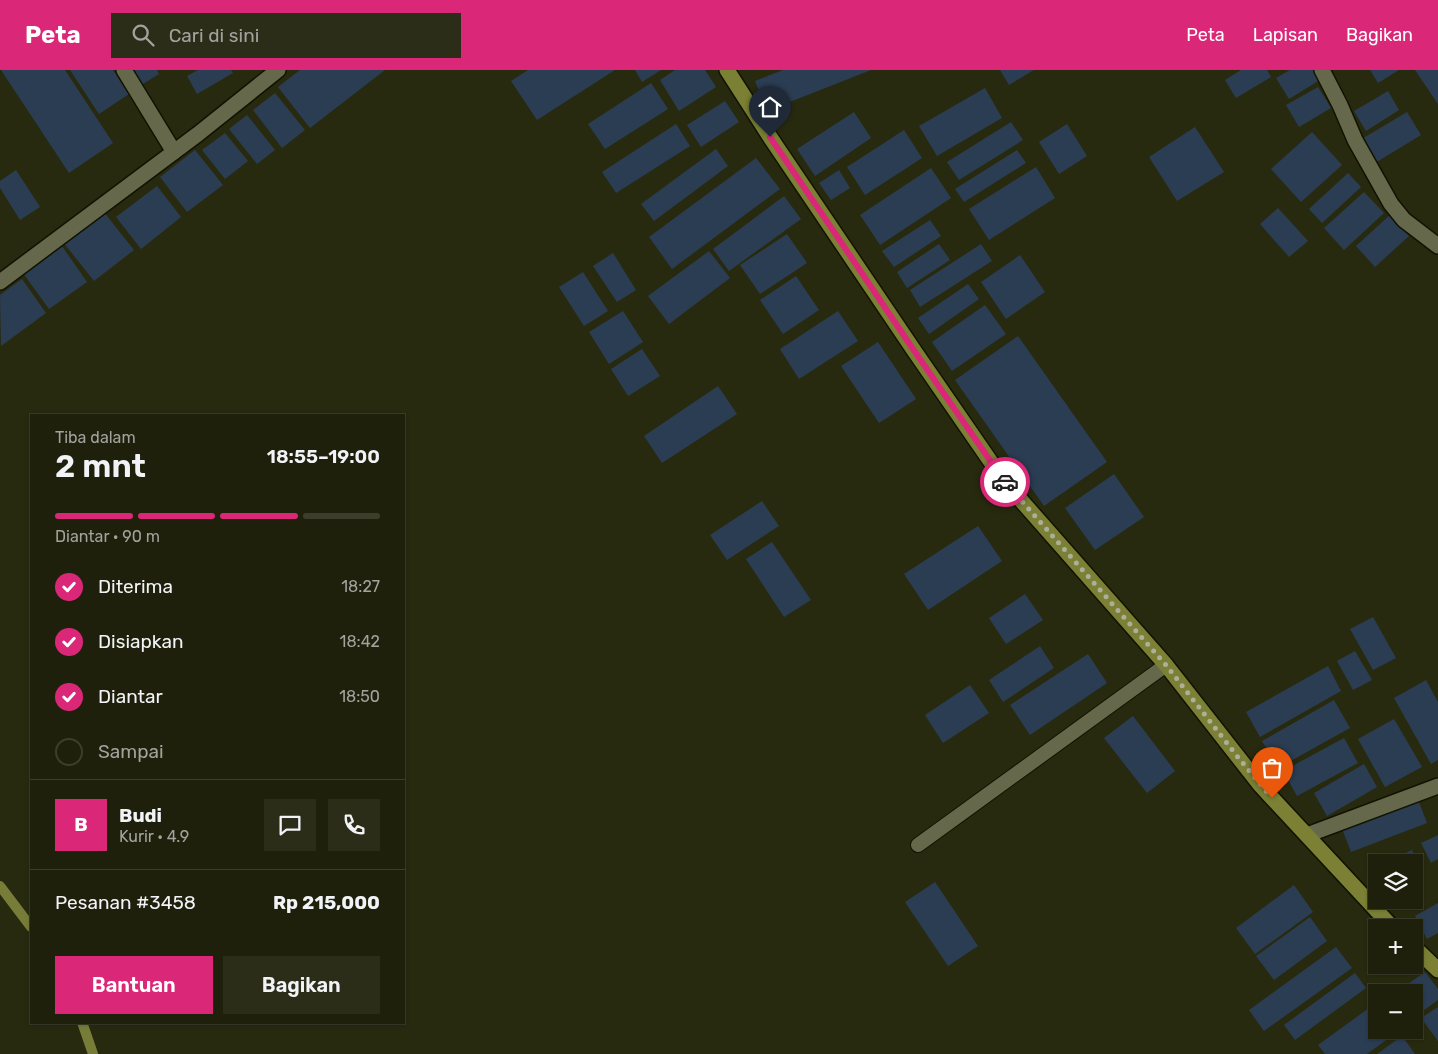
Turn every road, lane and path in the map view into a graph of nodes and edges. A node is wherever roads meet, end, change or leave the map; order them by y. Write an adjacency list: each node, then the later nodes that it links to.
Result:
1 (124, 70): 5 (street)
2 (278, 70): 5 (street)
3 (727, 70): 8 (street)
4 (1322, 70): 6 (street)
5 (174, 152): 7 (street)
6 (1438, 246)
7 (0, 282)
8 (1166, 665): 10 (street); 11 (lane)
9 (1438, 786): 10 (street)
10 (1307, 835): 12 (street)
11 (918, 845)
12 (1385, 919)
13 (1423, 956): 14 (street)
14 (1438, 970)

